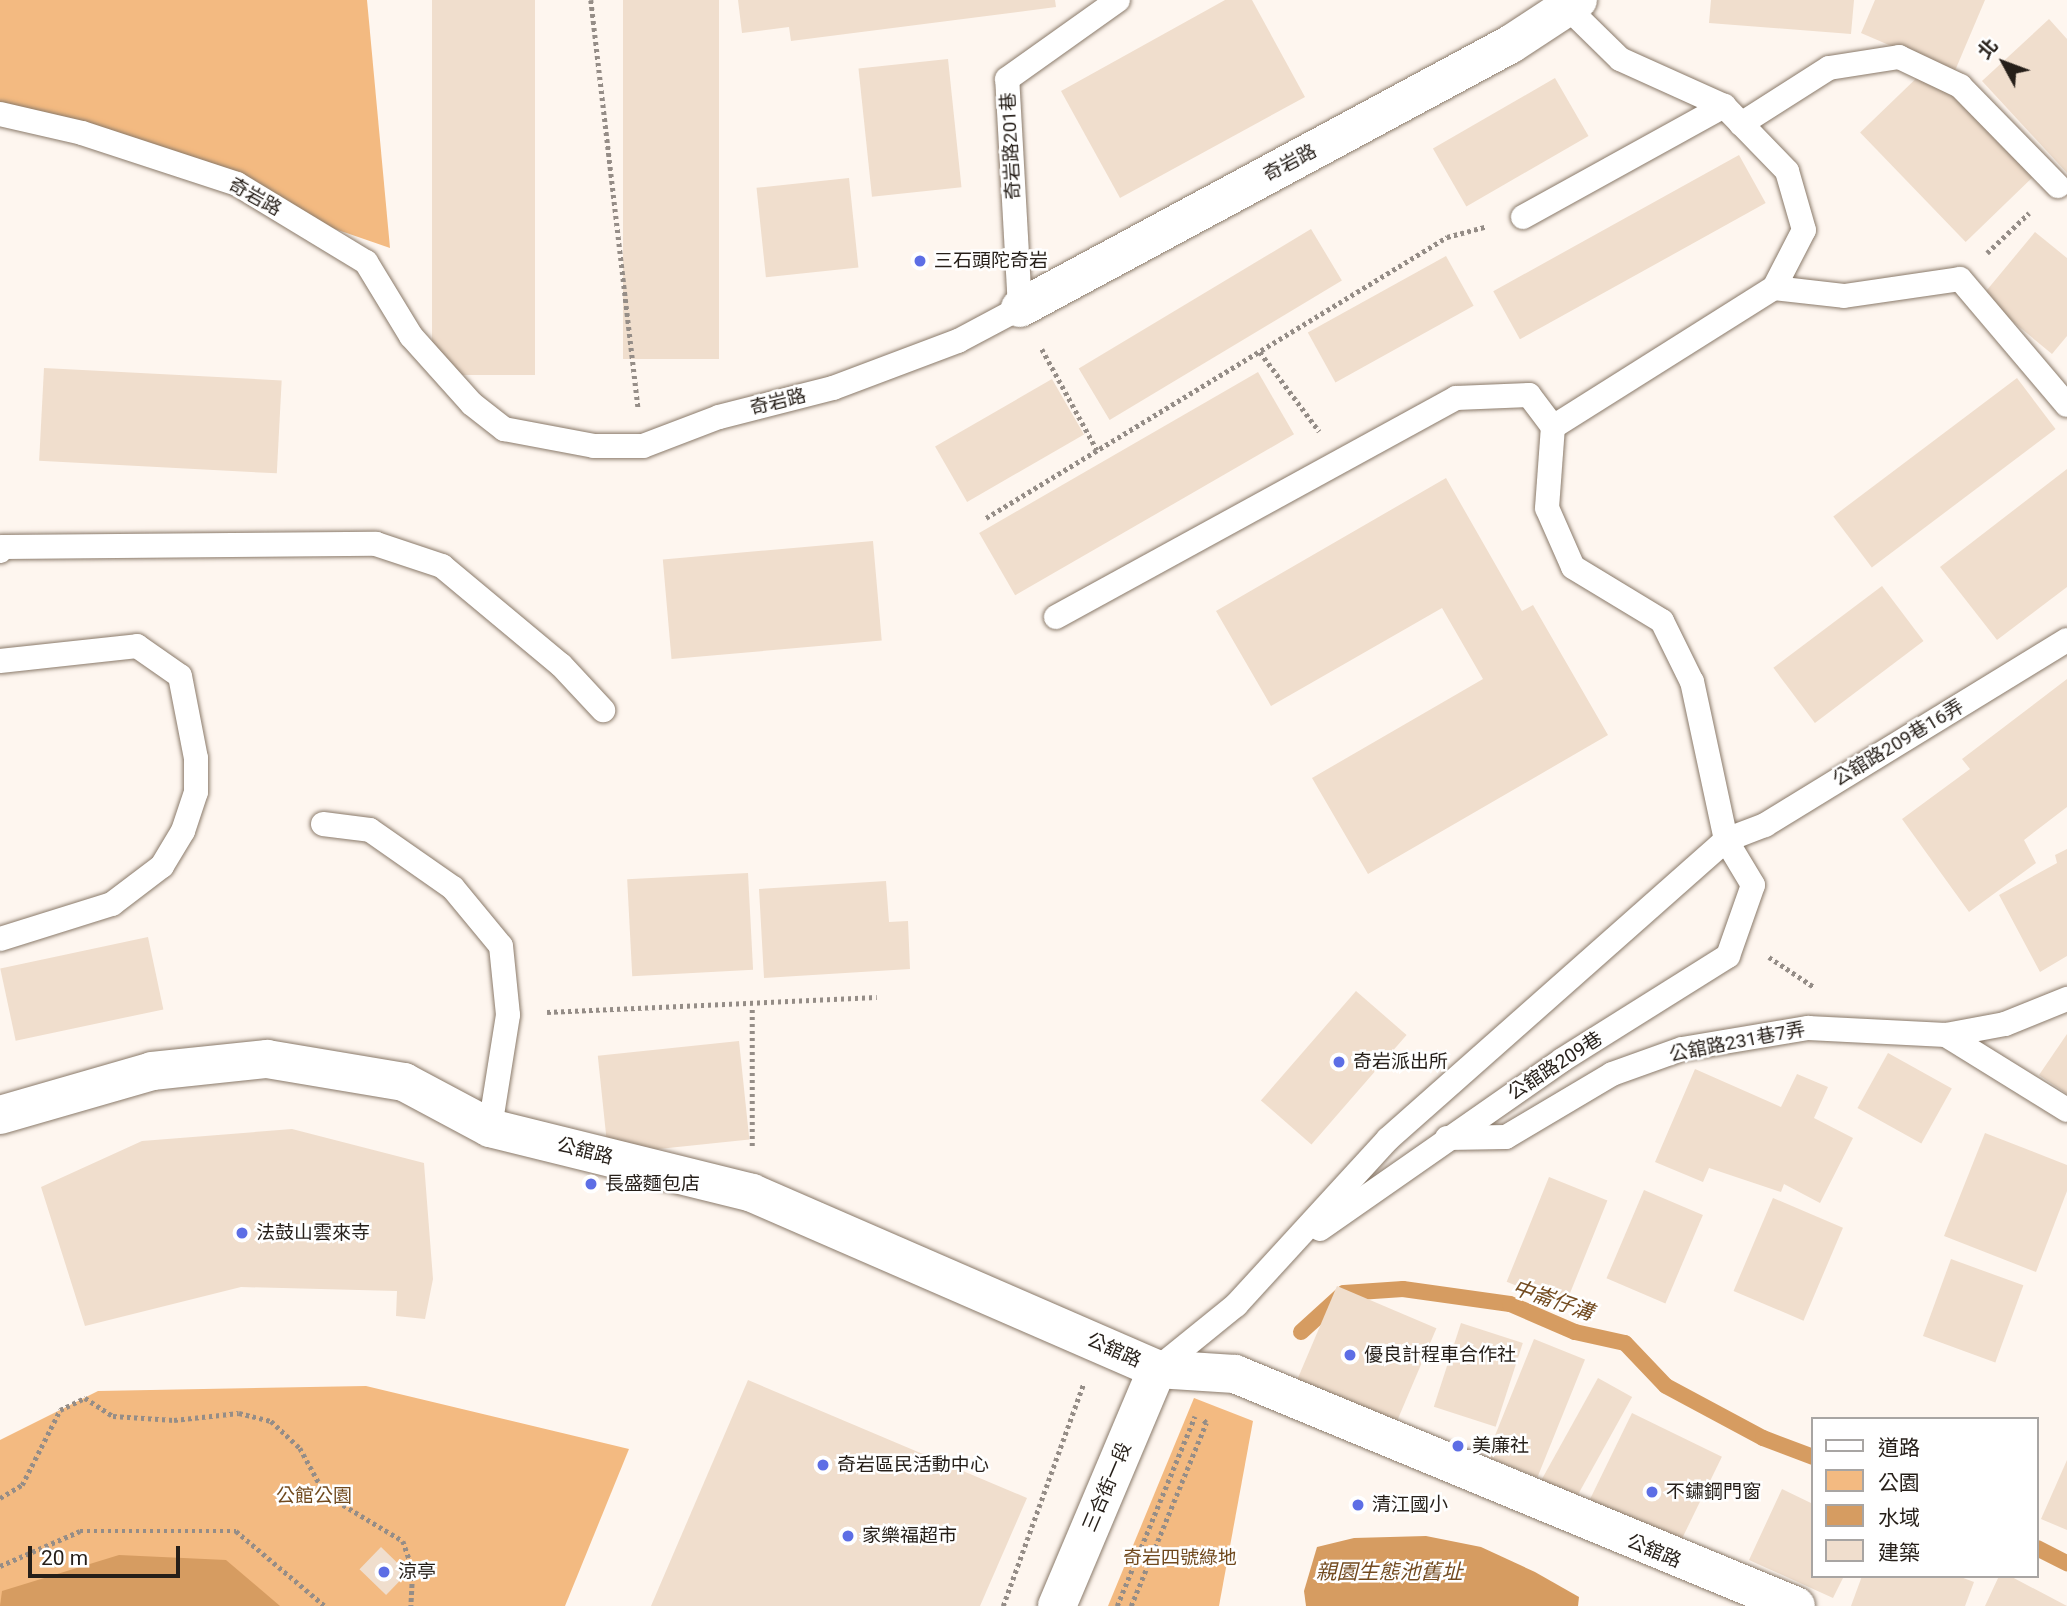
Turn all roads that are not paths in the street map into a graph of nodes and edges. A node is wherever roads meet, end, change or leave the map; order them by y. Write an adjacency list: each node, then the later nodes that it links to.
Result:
1 (1118, 0): 8 (lane, 奇岩路201巷)
2 (1574, 5): 4 (lane); 8 (street, 奇岩路)
3 (0, 114): 8 (lane, 奇岩路)
4 (1732, 115): 5 (lane); 6 (lane); 7 (lane)
5 (2058, 186)
6 (1523, 217)
7 (1773, 288): 9 (lane); 10 (lane)
8 (1020, 308)
9 (2067, 405)
10 (1553, 427): 12 (lane); 17 (lane, 公舘路209巷)
11 (0, 551): 15 (lane)
12 (1056, 617)
13 (2067, 640): 17 (lane, 公舘路209巷16弄)
14 (0, 661): 18 (lane)
15 (603, 710)
16 (323, 824): 23 (lane)
17 (1726, 840): 24 (lane, 公舘路209巷); 25 (lane, 公舘路209巷)
18 (0, 939)
19 (2067, 999): 20 (lane, 公舘路231巷7弄)
20 (1946, 1035): 21 (lane); 24 (lane, 公舘路231巷7弄)
21 (2067, 1110)
22 (0, 1115): 23 (street, 公舘路)
23 (490, 1128): 26 (street, 公舘路)
24 (1447, 1138): 25 (lane, 公舘路209巷)
25 (1282, 1257): 26 (lane, 公舘路209巷)
26 (1157, 1369): 27 (street, 三合街一段); 28 (street, 公舘路)
27 (1057, 1606)
28 (1796, 1606)

